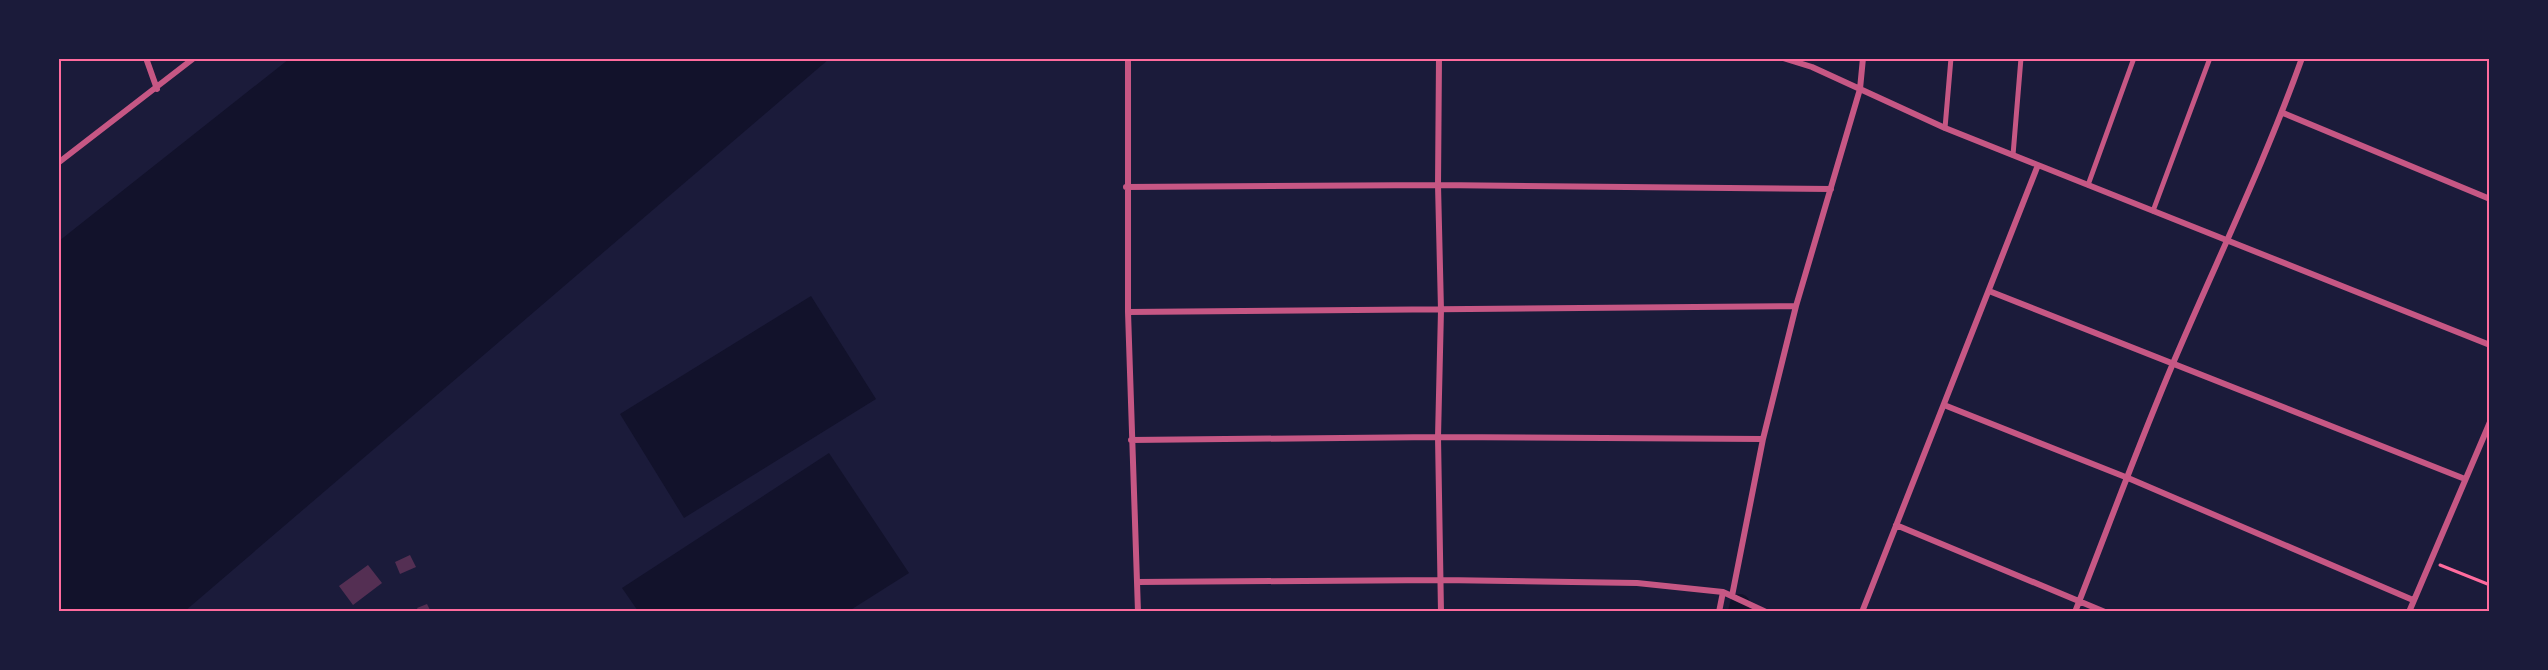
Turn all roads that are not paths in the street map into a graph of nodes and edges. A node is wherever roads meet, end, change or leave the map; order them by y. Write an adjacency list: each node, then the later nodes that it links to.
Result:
1 (146, 58): 12 (street)
2 (194, 58): 12 (street)
3 (1128, 58): 21 (street)
4 (1439, 58): 19 (street)
5 (1784, 58): 13 (street)
6 (1863, 58): 13 (street)
7 (1951, 58): 15 (street)
8 (2021, 58): 16 (street)
9 (2134, 58): 20 (street)
10 (2210, 58): 24 (street)
11 (2302, 58): 14 (street)
12 (157, 89): 17 (street)
13 (1860, 89): 15 (street); 22 (street)
14 (2283, 113): 23 (street); 25 (street)
15 (1946, 128): 16 (street)
16 (2013, 155): 18 (street)
17 (58, 163)
18 (2038, 165): 20 (street); 26 (street)
19 (1438, 185): 21 (street); 22 (street); 28 (street)
20 (2088, 185): 24 (street)
21 (1126, 187): 29 (street)
22 (1831, 189): 27 (street)
23 (2490, 199)
24 (2153, 211): 25 (street)
25 (2229, 241): 30 (street); 31 (street)
26 (1989, 291): 31 (street); 32 (street)
27 (1796, 306): 28 (street); 35 (street)
28 (1441, 310): 29 (street); 34 (street)
29 (1128, 312): 36 (street)
30 (2490, 345)
31 (2174, 362): 37 (street); 38 (street)
32 (1944, 405): 37 (street); 39 (street)
33 (2490, 422): 38 (street)
34 (1438, 437): 35 (street); 36 (street); 40 (street)
35 (1763, 439): 43 (street)
36 (1131, 440): 41 (street)
37 (2128, 478): 44 (street); 45 (street)
38 (2465, 479): 45 (street)
39 (1896, 525): 44 (street); 50 (street)
40 (1442, 580): 41 (street); 42 (street); 47 (street)
41 (1137, 582): 46 (street)
42 (1723, 592): 43 (street); 48 (street)
43 (1732, 596): 49 (street)
44 (2079, 600): 51 (street); 52 (street)
45 (2413, 600): 53 (street)
46 (1138, 612)
47 (1442, 612)
48 (1719, 612)
49 (1766, 612)
50 (1862, 612)
51 (2075, 612)
52 (2105, 612)
53 (2409, 612)

